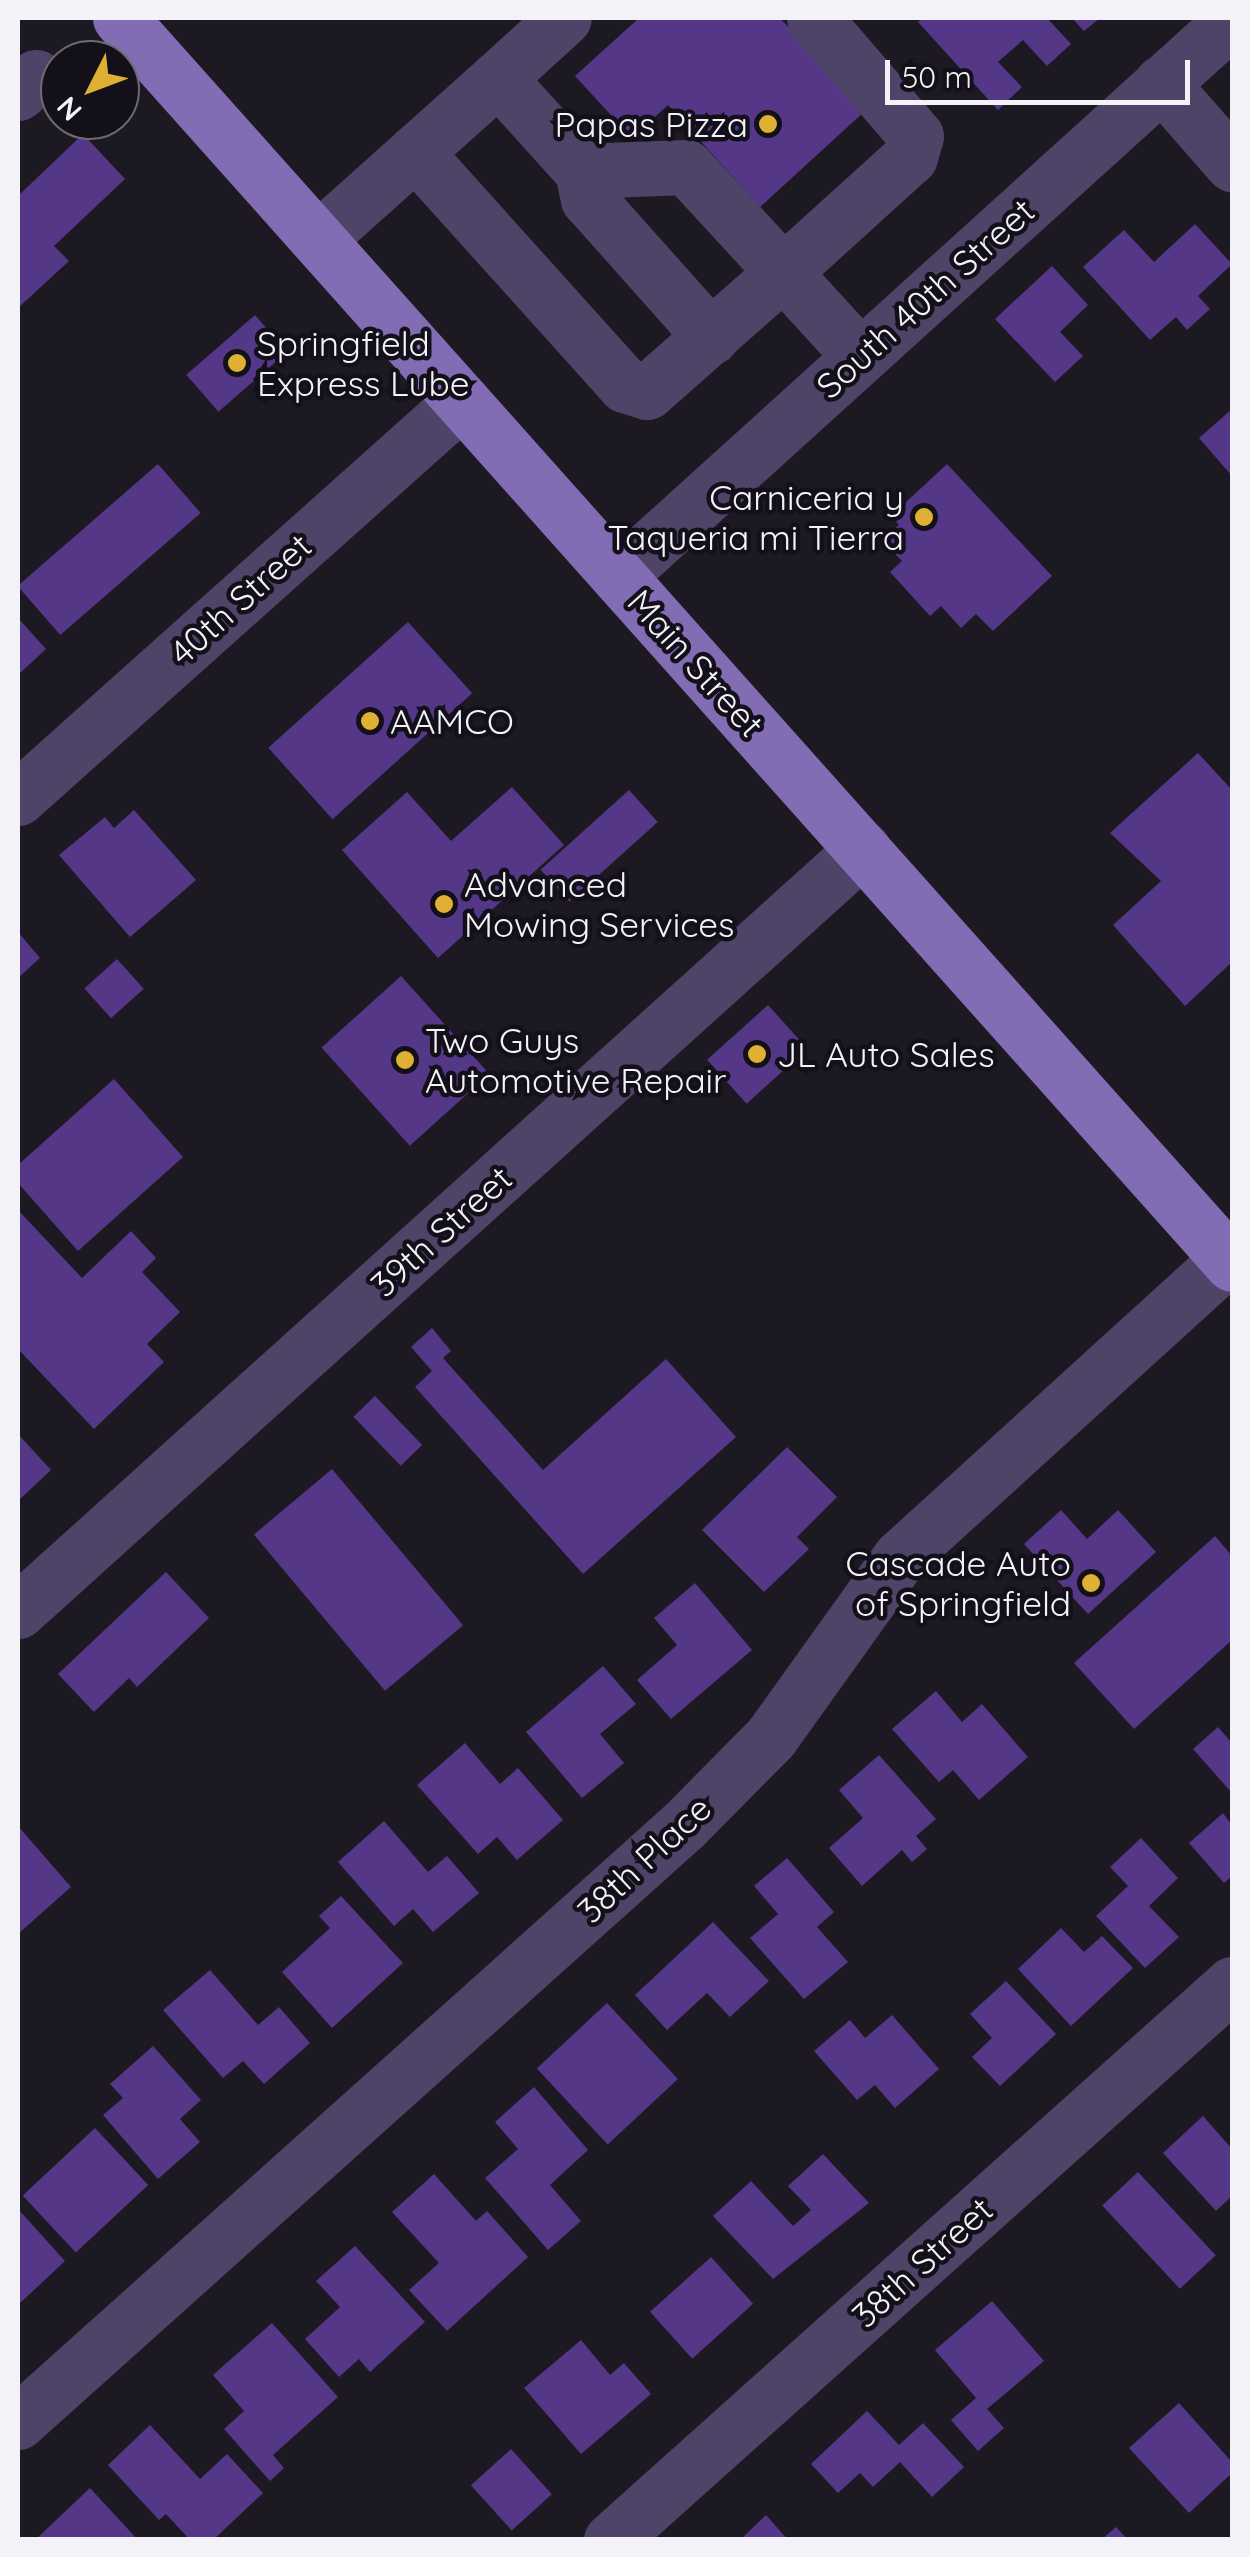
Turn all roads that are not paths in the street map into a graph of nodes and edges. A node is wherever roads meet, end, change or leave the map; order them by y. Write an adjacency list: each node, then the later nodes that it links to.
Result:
1 (120, 18): 10 (main road, Main Street)
2 (564, 18): 5 (street)
3 (814, 18): 11 (street)
4 (1232, 20): 6 (street, South 40th Street)
5 (498, 78): 7 (street); 9 (street)
6 (1162, 84): 8 (street); 13 (street, South 40th Street)
7 (415, 152): 10 (street); 12 (street)
8 (1232, 164)
9 (582, 171): 11 (street); 12 (street)
10 (318, 239): 14 (main road, Main Street)
11 (782, 272): 12 (street); 13 (street)
12 (711, 337)
13 (860, 356): 15 (street, South 40th Street)
14 (462, 401): 15 (main road, Main Street); 16 (street, 40th Street)
15 (618, 576): 17 (main road, Main Street)
16 (18, 798)
17 (862, 849): 18 (main road, Main Street); 19 (street, 39th Street)
18 (1230, 1261): 21 (street, 38th Place)
19 (18, 1611)
20 (1232, 1984): 22 (street, 38th Street)
21 (18, 2422)
22 (611, 2540)

